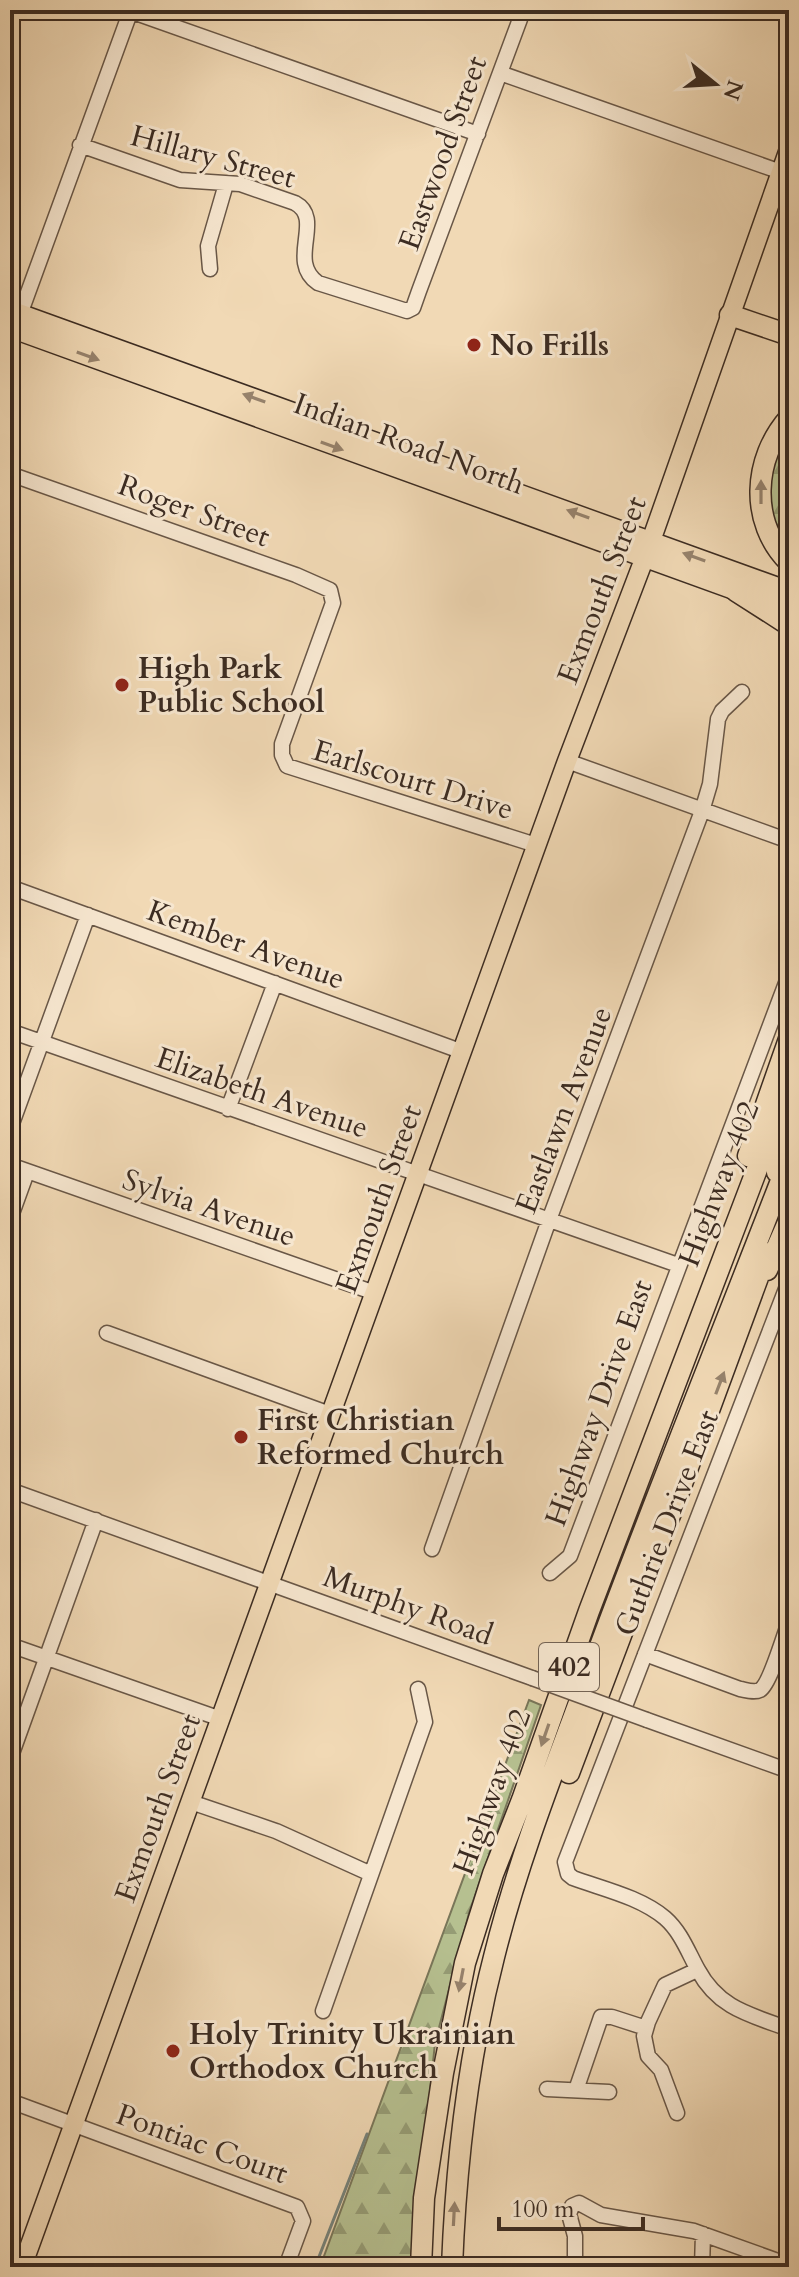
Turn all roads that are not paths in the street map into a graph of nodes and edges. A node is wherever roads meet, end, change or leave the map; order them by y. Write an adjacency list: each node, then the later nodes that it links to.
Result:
1 (521, 10): 3 (street, Eastwood Street)
2 (130, 11): 4 (street); 5 (street)
3 (500, 73): 4 (street, Eastwood Street); 7 (street)
4 (478, 134): 10 (street, Eastwood Street)
5 (80, 145): 8 (street, Hillary Street); 12 (street)
6 (789, 149): 7 (main road, Exmouth Street)
7 (781, 172): 11 (main road, Exmouth Street)
8 (226, 184): 9 (street); 10 (street, Hillary Street)
9 (210, 269)
10 (407, 311)
11 (730, 315): 13 (highway); 16 (main road, Exmouth Street)
12 (13, 324): 16 (main road, Indian Road North)
13 (789, 335)
14 (789, 418): 17 (highway, one-way to 14)
15 (10, 474): 21 (street, Roger Street)
16 (648, 550): 18 (main road, Indian Road North); 19 (main road, Indian Road North, one-way to 16); 24 (main road, Exmouth Street)
17 (789, 562)
18 (736, 591): 20 (main road, Indian Road North); 22 (highway)
19 (789, 591)
20 (789, 610)
21 (327, 619): 27 (street, Earlscourt Drive)
22 (789, 625)
23 (742, 692): 25 (street, Eastlawn Avenue)
24 (567, 761): 25 (street); 27 (main road, Exmouth Street)
25 (702, 811): 26 (street); 46 (street, Eastlawn Avenue)
26 (789, 841)
27 (536, 845): 35 (main road, Exmouth Street)
28 (10, 887): 29 (street, Kember Avenue)
29 (88, 915): 31 (street, Kember Avenue); 34 (street)
30 (789, 975): 48 (street, Highway Drive East)
31 (275, 983): 35 (street, Kember Avenue); 37 (street)
32 (10, 1031): 34 (street, Elizabeth Avenue)
33 (789, 1039): 60 (highway)
34 (41, 1042): 37 (street, Elizabeth Avenue); 38 (street)
35 (463, 1052): 43 (main road, Exmouth Street)
36 (789, 1085): 60 (highway, Highway 402 / 402)
37 (228, 1109): 43 (street, Elizabeth Avenue)
38 (10, 1129)
39 (789, 1140): 53 (highway)
40 (789, 1160): 53 (highway, Highway 402 / 402)
41 (10, 1165): 42 (street, Sylvia Avenue)
42 (27, 1172): 45 (street); 50 (street, Sylvia Avenue)
43 (417, 1175): 46 (street, Elizabeth Avenue); 50 (main road, Exmouth Street)
44 (789, 1195): 51 (highway)
45 (10, 1219)
46 (549, 1220): 48 (street, Elizabeth Avenue); 57 (street, Eastlawn Avenue)
47 (789, 1220): 51 (highway)
48 (678, 1265): 58 (street, Highway Drive East)
49 (788, 1286): 63 (street, Guthrie Drive East)
50 (375, 1293): 54 (main road, Exmouth Street)
51 (742, 1325): 81 (highway, one-way to 51)
52 (107, 1333): 54 (street)
53 (707, 1364): 81 (highway, Highway 402 / 402)
54 (330, 1414): 59 (main road, Exmouth Street)
55 (10, 1490): 56 (street, Murphy Road)
56 (96, 1520): 59 (street, Murphy Road); 64 (street)
57 (432, 1549)
58 (550, 1573)
59 (270, 1584): 66 (main road, Exmouth Street); 68 (street, Murphy Road, bridge)
60 (589, 1611): 86 (highway, Highway 402 / 402, one-way to 86)
61 (789, 1622): 63 (street)
62 (10, 1645): 64 (street)
63 (645, 1654): 71 (street, Guthrie Drive East)
64 (47, 1658): 66 (street); 67 (street)
65 (418, 1689): 70 (street)
66 (221, 1719): 69 (main road, Exmouth Street)
67 (10, 1759)
68 (789, 1771)
69 (191, 1802): 70 (street); 80 (main road, Exmouth Street)
70 (371, 1874): 72 (street)
71 (697, 1970): 73 (street); 74 (street)
72 (323, 2011)
73 (646, 2028): 76 (street); 79 (street)
74 (789, 2029)
75 (547, 2089): 76 (street)
76 (576, 2090): 77 (street)
77 (609, 2092)
78 (10, 2101): 80 (street, Pontiac Court)
79 (677, 2113)
80 (72, 2124): 84 (main road, Exmouth Street); 85 (street, Pontiac Court)
81 (459, 2160): 87 (highway, Highway 402 / 402, one-way to 81)
82 (703, 2234): 83 (street); 88 (street); 89 (street)
83 (789, 2265)
84 (22, 2267)
85 (286, 2267)
86 (421, 2267)
87 (452, 2267)
88 (575, 2267)
89 (702, 2267)

